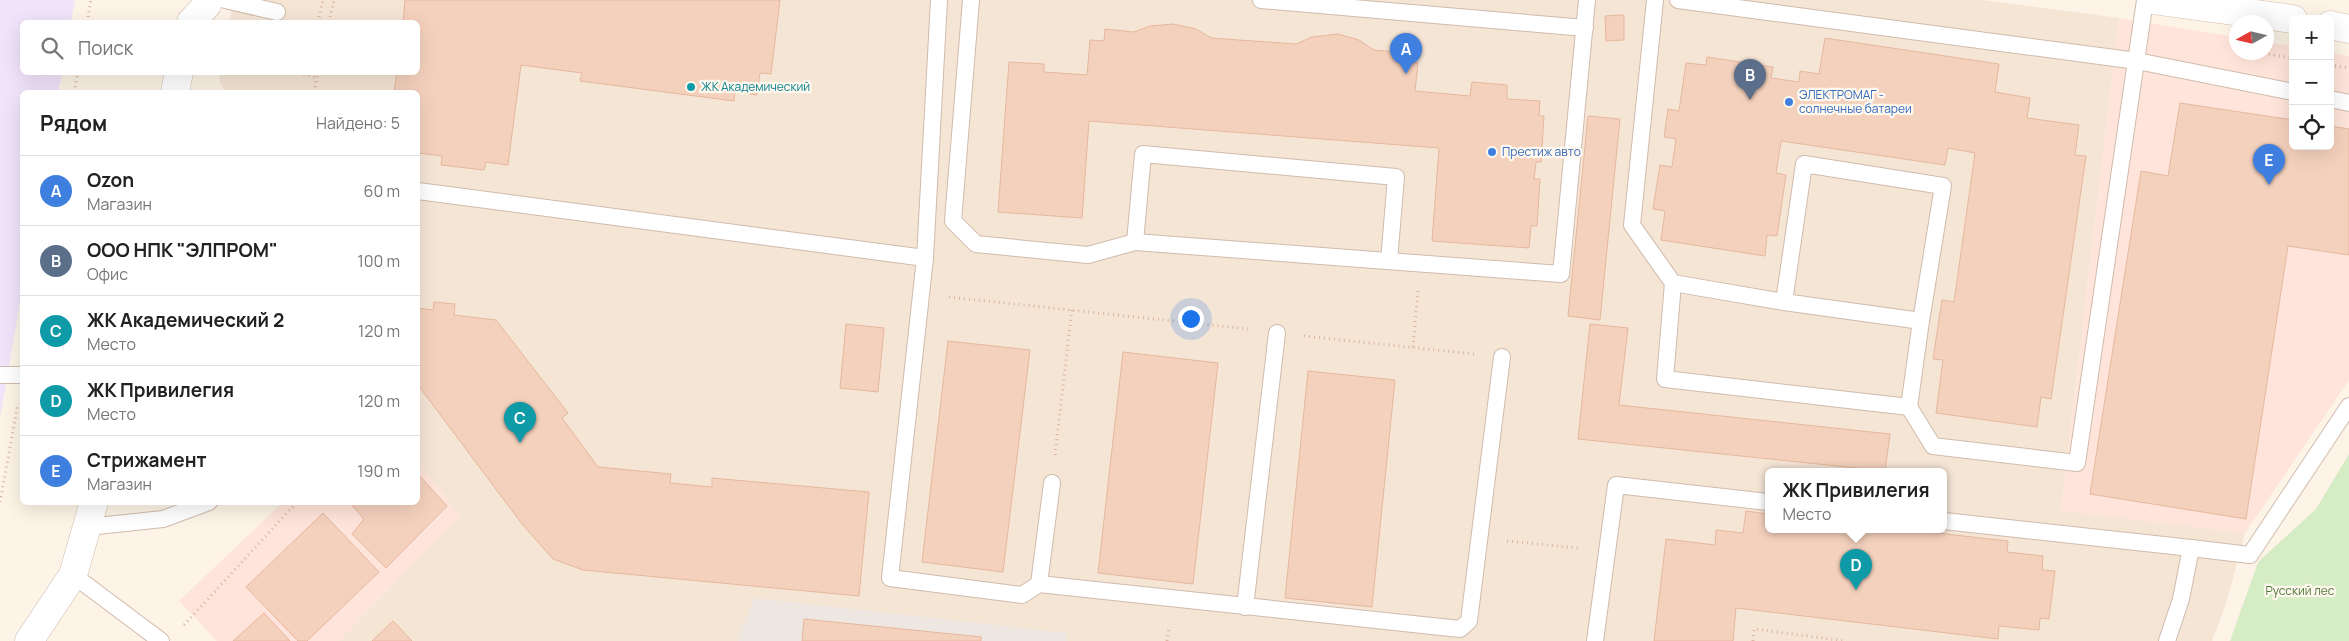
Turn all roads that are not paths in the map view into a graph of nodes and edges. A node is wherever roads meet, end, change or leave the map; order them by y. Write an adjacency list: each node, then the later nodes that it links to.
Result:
1 (192, 0): 14 (street)
2 (208, 0): 15 (street)
3 (225, 0): 12 (lane)
4 (939, 0): 25 (lane)
5 (971, 0): 24 (lane)
6 (1261, 0): 17 (lane)
7 (1587, 0): 17 (lane)
8 (1655, 0): 27 (lane)
9 (1678, 0): 19 (lane)
10 (2145, 0): 19 (lane)
11 (2152, 0): 13 (street)
12 (277, 12)
13 (2289, 18)
14 (190, 20)
15 (192, 20)
16 (2334, 26): 18 (street)
17 (1585, 28): 26 (lane)
18 (2349, 30)
19 (2137, 61): 20 (lane); 35 (lane)
20 (2289, 91)
21 (2334, 100): 22 (lane)
22 (2349, 103)
23 (420, 191): 25 (lane)
24 (1135, 242): 26 (lane); 26 (lane)
25 (925, 258): 43 (lane)
26 (1389, 261)
27 (1673, 283): 28 (lane); 35 (lane)
28 (1784, 302): 29 (lane); 29 (lane)
29 (1921, 321): 35 (lane)
30 (1277, 333): 44 (lane)
31 (1502, 357): 44 (lane)
32 (0, 375): 33 (lane)
33 (20, 375)
34 (2349, 406): 41 (lane)
35 (1908, 407)
36 (1052, 482): 43 (lane)
37 (1765, 502): 47 (lane)
38 (202, 505): 39 (lane)
39 (91, 515): 42 (street)
40 (1947, 521): 41 (lane)
41 (2191, 548): 48 (lane)
42 (73, 575): 45 (street); 46 (lane)
43 (1039, 584): 44 (lane)
44 (1245, 607)
45 (29, 641)
46 (161, 641)
47 (1595, 641)
48 (2167, 641)

